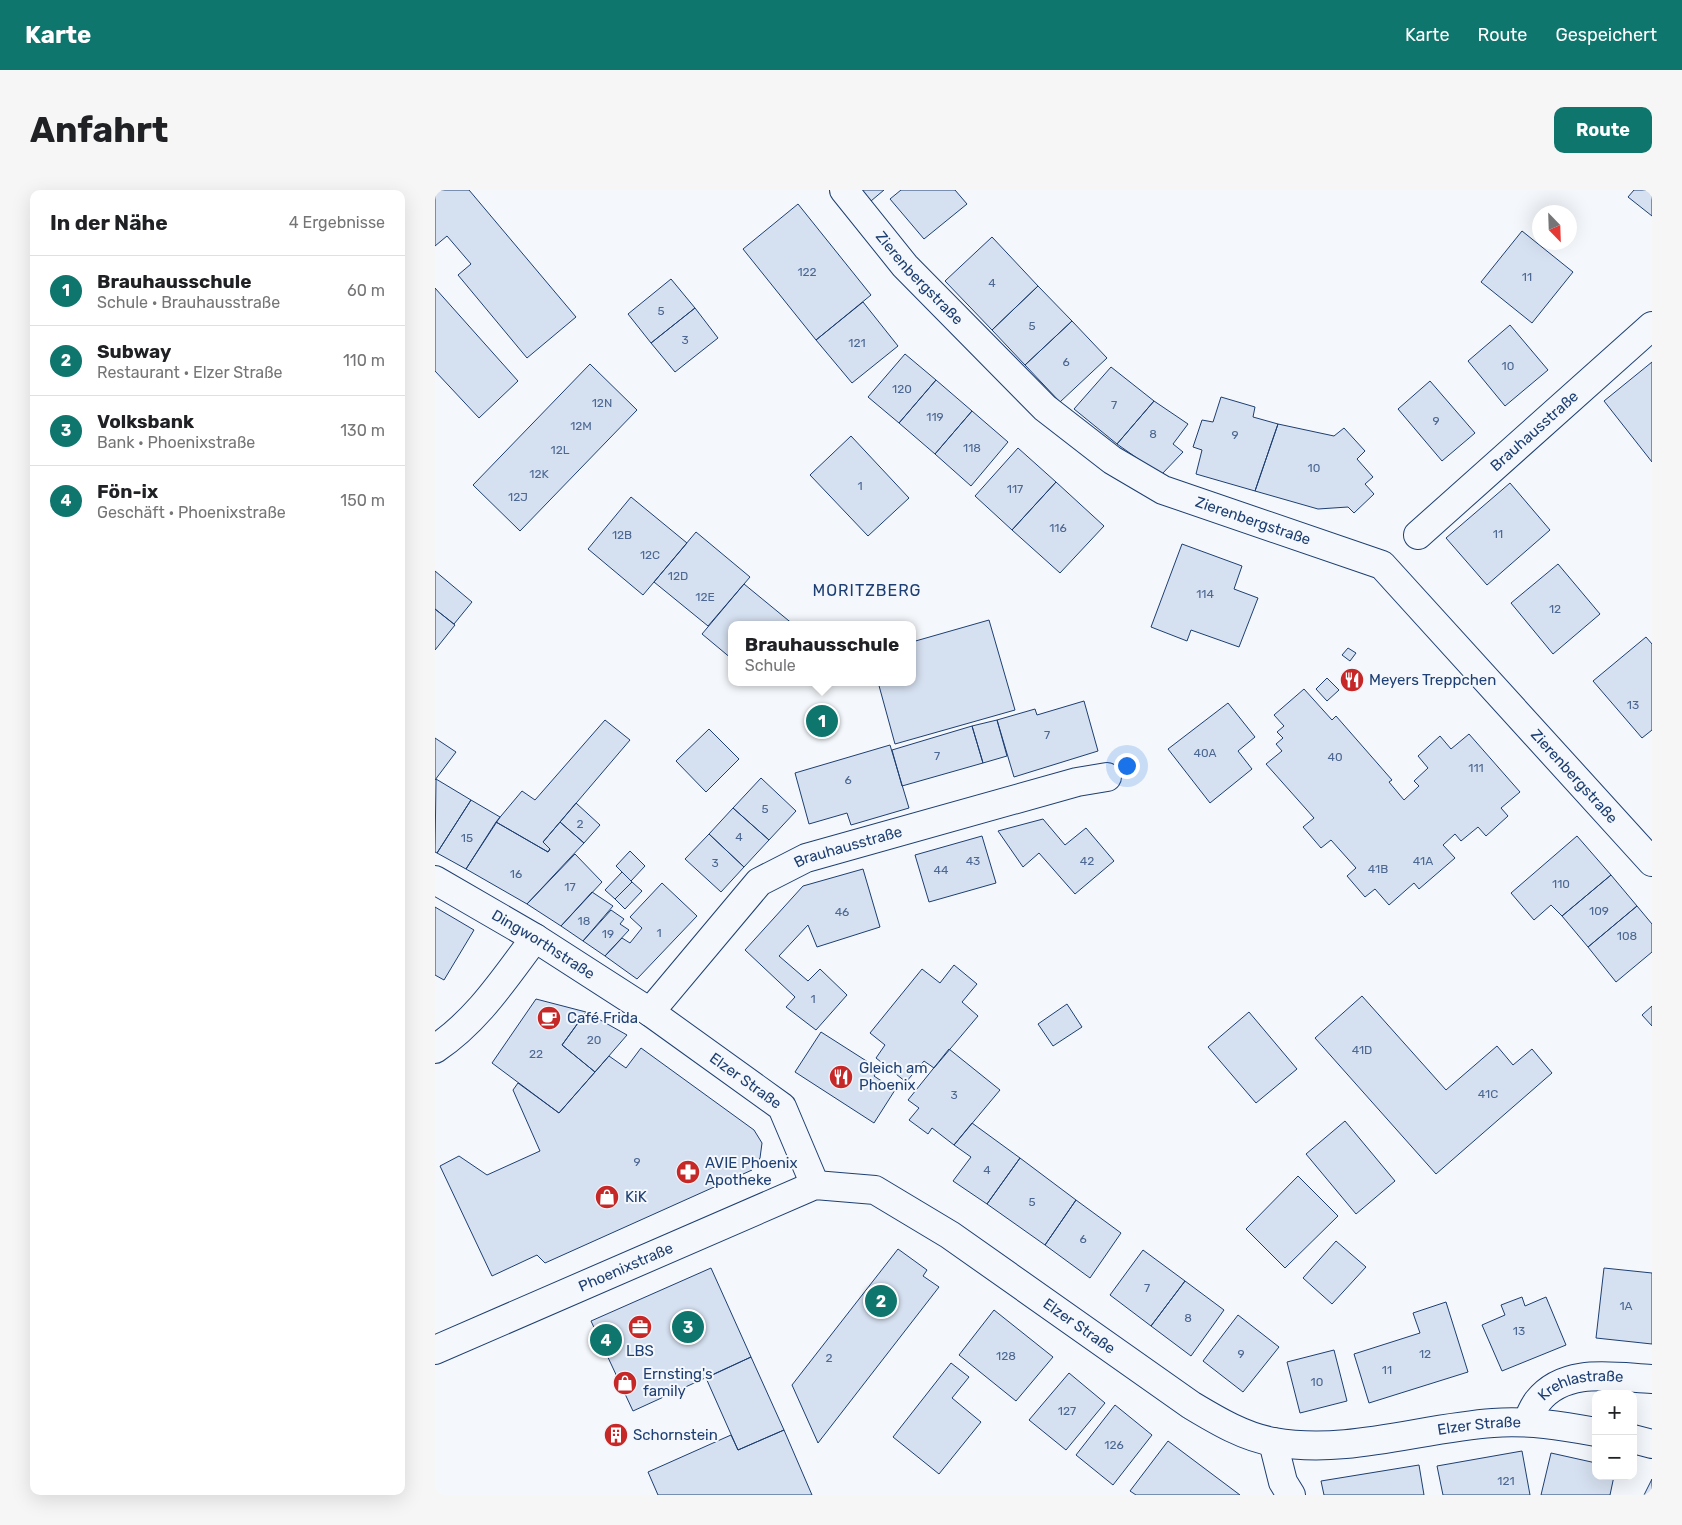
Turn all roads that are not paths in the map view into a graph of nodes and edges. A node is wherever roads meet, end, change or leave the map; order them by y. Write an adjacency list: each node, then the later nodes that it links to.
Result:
1 (844, 190): 5 (street, Zierenbergstraße)
2 (1652, 326): 3 (street, Brauhausstraße)
3 (1418, 535)
4 (1107, 777): 8 (street, Brauhausstraße)
5 (1652, 862)
6 (435, 880): 7 (street, Dingworthstraße)
7 (535, 938): 8 (street, Dingworthstraße); 9 (street)
8 (650, 1012): 10 (street, Elzer Straße)
9 (435, 1049)
10 (815, 1185): 11 (street, Phoenixstraße); 16 (street, Elzer Straße)
11 (435, 1350)
12 (1652, 1379): 13 (street, Krehlastraße)
13 (1527, 1422): 14 (street, Elzer Straße); 16 (street, Elzer Straße)
14 (1592, 1431)
15 (1637, 1440): 17 (street)
16 (1273, 1442): 18 (street)
17 (1652, 1444)
18 (1291, 1495)

